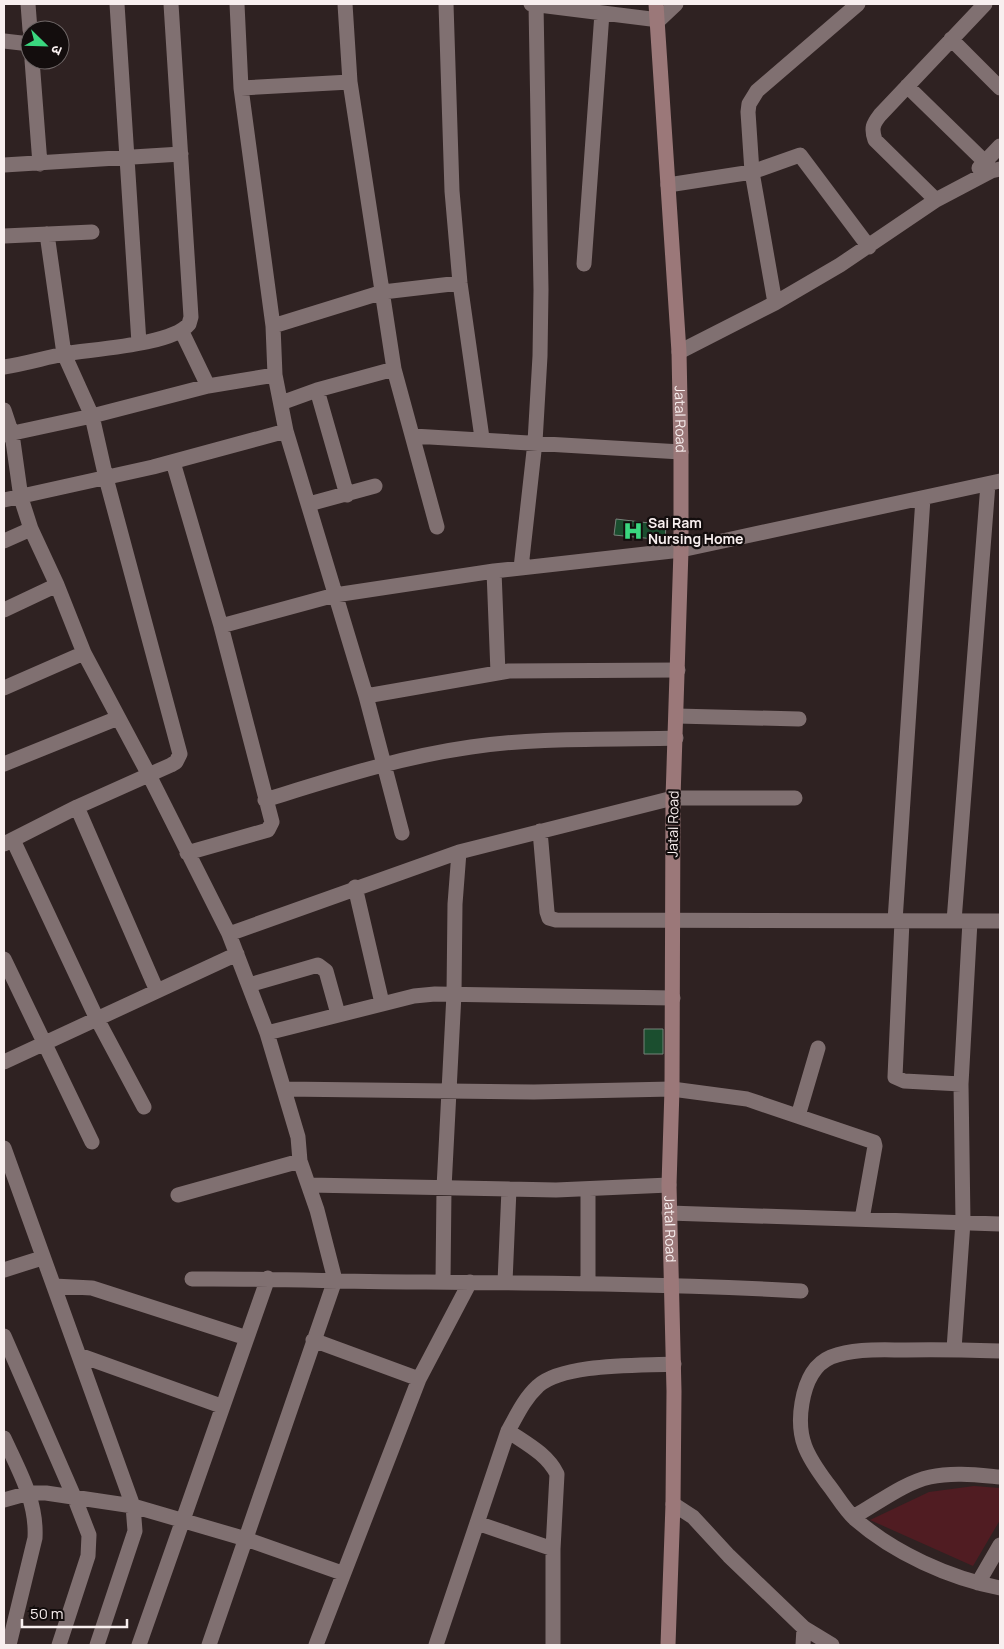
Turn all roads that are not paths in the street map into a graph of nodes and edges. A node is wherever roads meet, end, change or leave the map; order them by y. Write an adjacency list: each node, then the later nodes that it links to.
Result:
1 (28, 4): 13 (street)
2 (117, 4): 25 (street)
3 (170, 4): 24 (street)
4 (237, 4): 21 (street)
5 (345, 4): 19 (street)
6 (446, 4): 39 (street)
7 (533, 4): 12 (street); 59 (street)
8 (656, 4): 14 (main road, Jatal Road)
9 (676, 4): 14 (street)
10 (858, 4): 30 (street)
11 (985, 4): 15 (street)
12 (602, 13): 14 (street); 38 (street)
13 (29, 20)
14 (659, 20): 32 (main road, Jatal Road)
15 (951, 39): 20 (street); 22 (street)
16 (4, 41): 17 (street)
17 (20, 43)
18 (33, 70): 28 (street)
19 (350, 82): 21 (street); 40 (street)
20 (907, 86): 26 (street); 33 (street)
21 (241, 88): 42 (street)
22 (1000, 88)
23 (1000, 146): 26 (street)
24 (181, 154): 25 (street); 43 (street)
25 (128, 159): 28 (street); 44 (street)
26 (985, 162): 31 (street)
27 (4, 164): 28 (street)
28 (40, 164)
29 (1000, 169): 31 (street)
30 (752, 172): 32 (street); 37 (street); 41 (street)
31 (964, 184): 33 (street)
32 (668, 185): 45 (main road, Jatal Road)
33 (936, 200): 37 (street)
34 (92, 232): 35 (street)
35 (47, 234): 36 (street); 46 (street)
36 (4, 236)
37 (869, 247): 41 (street)
38 (584, 264)
39 (460, 283): 40 (street); 58 (street)
40 (383, 292): 42 (street); 48 (street)
41 (775, 303): 45 (street)
42 (273, 326): 49 (street)
43 (182, 332): 44 (street); 50 (street)
44 (139, 343): 46 (street)
45 (679, 352): 60 (main road, Jatal Road)
46 (64, 354): 47 (street); 54 (street)
47 (4, 367)
48 (394, 369): 51 (street); 57 (street)
49 (275, 375): 50 (street); 52 (street)
50 (208, 386): 54 (street)
51 (317, 390): 52 (street); 65 (street)
52 (281, 403): 55 (street)
53 (4, 410): 56 (street)
54 (92, 416): 56 (street); 62 (street)
55 (286, 431): 61 (street); 69 (street)
56 (8, 434): 66 (street)
57 (413, 436): 58 (street); 70 (street)
58 (482, 438): 59 (street)
59 (535, 442): 60 (street); 74 (street)
60 (681, 452): 73 (main road, Jatal Road)
61 (173, 462): 62 (street); 79 (street)
62 (106, 478): 66 (street); 91 (street)
63 (994, 482): 67 (street); 104 (street)
64 (374, 486): 65 (street)
65 (347, 494): 69 (street)
66 (21, 498): 68 (street); 71 (street)
67 (923, 498): 73 (street); 103 (street)
68 (4, 500)
69 (309, 504): 77 (street)
70 (437, 528)
71 (31, 529): 72 (street); 76 (street)
72 (4, 541)
73 (682, 550): 74 (street); 81 (main road, Jatal Road)
74 (521, 568): 75 (street)
75 (494, 571): 77 (street); 82 (street)
76 (57, 585): 78 (street); 80 (street)
77 (335, 595): 79 (street); 84 (street)
78 (4, 610)
79 (221, 626): 94 (street)
80 (84, 653): 83 (street); 86 (street)
81 (678, 670): 82 (street); 85 (main road, Jatal Road)
82 (498, 673): 84 (street)
83 (4, 688)
84 (366, 696): 90 (street)
85 (677, 716): 87 (street); 88 (main road, Jatal Road)
86 (118, 718): 89 (street); 91 (street)
87 (799, 719)
88 (676, 738): 90 (street); 92 (main road, Jatal Road)
89 (4, 764)
90 (383, 764): 94 (street); 97 (street)
91 (149, 775): 95 (street); 100 (street)
92 (674, 798): 93 (street); 96 (street); 106 (main road, Jatal Road)
93 (795, 798)
94 (265, 800): 100 (street)
95 (78, 807): 98 (street); 111 (street)
96 (540, 831): 99 (street); 106 (street)
97 (402, 833)
98 (8, 842): 116 (street)
99 (459, 852): 101 (street); 112 (street)
100 (187, 853): 107 (street)
101 (355, 887): 107 (street); 114 (street)
102 (970, 920): 104 (street); 105 (street); 121 (street)
103 (898, 921): 104 (street); 106 (street); 121 (street)
104 (954, 921)
105 (1000, 921)
106 (672, 922): 113 (main road, Jatal Road)
107 (229, 934): 108 (street)
108 (237, 954): 110 (street); 111 (street)
109 (4, 959): 118 (street)
110 (249, 985): 115 (street); 117 (street)
111 (157, 991): 116 (street)
112 (454, 994): 113 (street); 114 (street); 124 (street)
113 (673, 998): 123 (main road, Jatal Road)
114 (382, 1003): 115 (street)
115 (338, 1014): 117 (street)
116 (96, 1017): 118 (street); 125 (street)
117 (268, 1032): 122 (street)
118 (44, 1043): 120 (street); 127 (street)
119 (818, 1048): 126 (street)
120 (4, 1062)
121 (960, 1084): 138 (street)
122 (284, 1089): 124 (street); 129 (street)
123 (672, 1089): 124 (street); 126 (street); 131 (main road, Jatal Road)
124 (448, 1091): 132 (street)
125 (144, 1107)
126 (798, 1116): 137 (street)
127 (92, 1142)
128 (4, 1148): 140 (street)
129 (300, 1161): 130 (street); 135 (street)
130 (309, 1185): 132 (street); 144 (street)
131 (669, 1185): 134 (street); 136 (main road, Jatal Road)
132 (444, 1188): 133 (street); 145 (street)
133 (509, 1189): 134 (street); 147 (street)
134 (588, 1190): 148 (street)
135 (178, 1195)
136 (669, 1213): 137 (street); 149 (main road, Jatal Road)
137 (862, 1219): 138 (street)
138 (963, 1222): 139 (street); 155 (street)
139 (1000, 1224)
140 (42, 1258): 141 (street); 150 (street)
141 (4, 1270)
142 (268, 1278): 143 (street); 144 (street); 153 (street)
143 (192, 1279)
144 (335, 1280): 145 (street); 154 (street)
145 (443, 1282): 146 (street)
146 (470, 1282): 147 (street); 159 (street)
147 (505, 1282): 148 (street)
148 (588, 1283): 149 (street)
149 (672, 1284): 151 (street); 158 (main road, Jatal Road)
150 (54, 1286): 153 (street); 157 (street)
151 (801, 1291)
152 (4, 1336): 165 (street)
153 (247, 1338): 160 (street)
154 (313, 1340): 159 (street); 172 (street)
155 (954, 1349): 156 (street); 170 (street)
156 (1000, 1351)
157 (79, 1355): 160 (street); 168 (street)
158 (674, 1364): 161 (street); 167 (main road, Jatal Road)
159 (419, 1378): 175 (street)
160 (222, 1406): 169 (street)
161 (508, 1432): 171 (street); 174 (street)
162 (4, 1438): 164 (street)
163 (1000, 1477): 170 (street)
164 (29, 1493): 165 (street); 166 (street); 179 (street)
165 (76, 1499): 168 (street); 180 (street)
166 (4, 1500)
167 (673, 1504): 178 (street); 187 (main road, Jatal Road)
168 (133, 1506): 169 (street); 181 (street)
169 (183, 1518): 172 (street); 182 (street)
170 (853, 1518): 176 (street)
171 (477, 1523): 174 (street); 185 (street)
172 (246, 1539): 175 (street); 183 (street)
173 (1000, 1545): 176 (street)
174 (553, 1549): 186 (street)
175 (342, 1573): 184 (street)
176 (978, 1583): 177 (street)
177 (1000, 1588)
178 (804, 1628): 188 (street); 189 (street)
179 (9, 1645)
180 (59, 1645)
181 (98, 1645)
182 (139, 1645)
183 (209, 1645)
184 (316, 1645)
185 (436, 1645)
186 (553, 1645)
187 (668, 1645)
188 (803, 1645)
189 (832, 1645)

